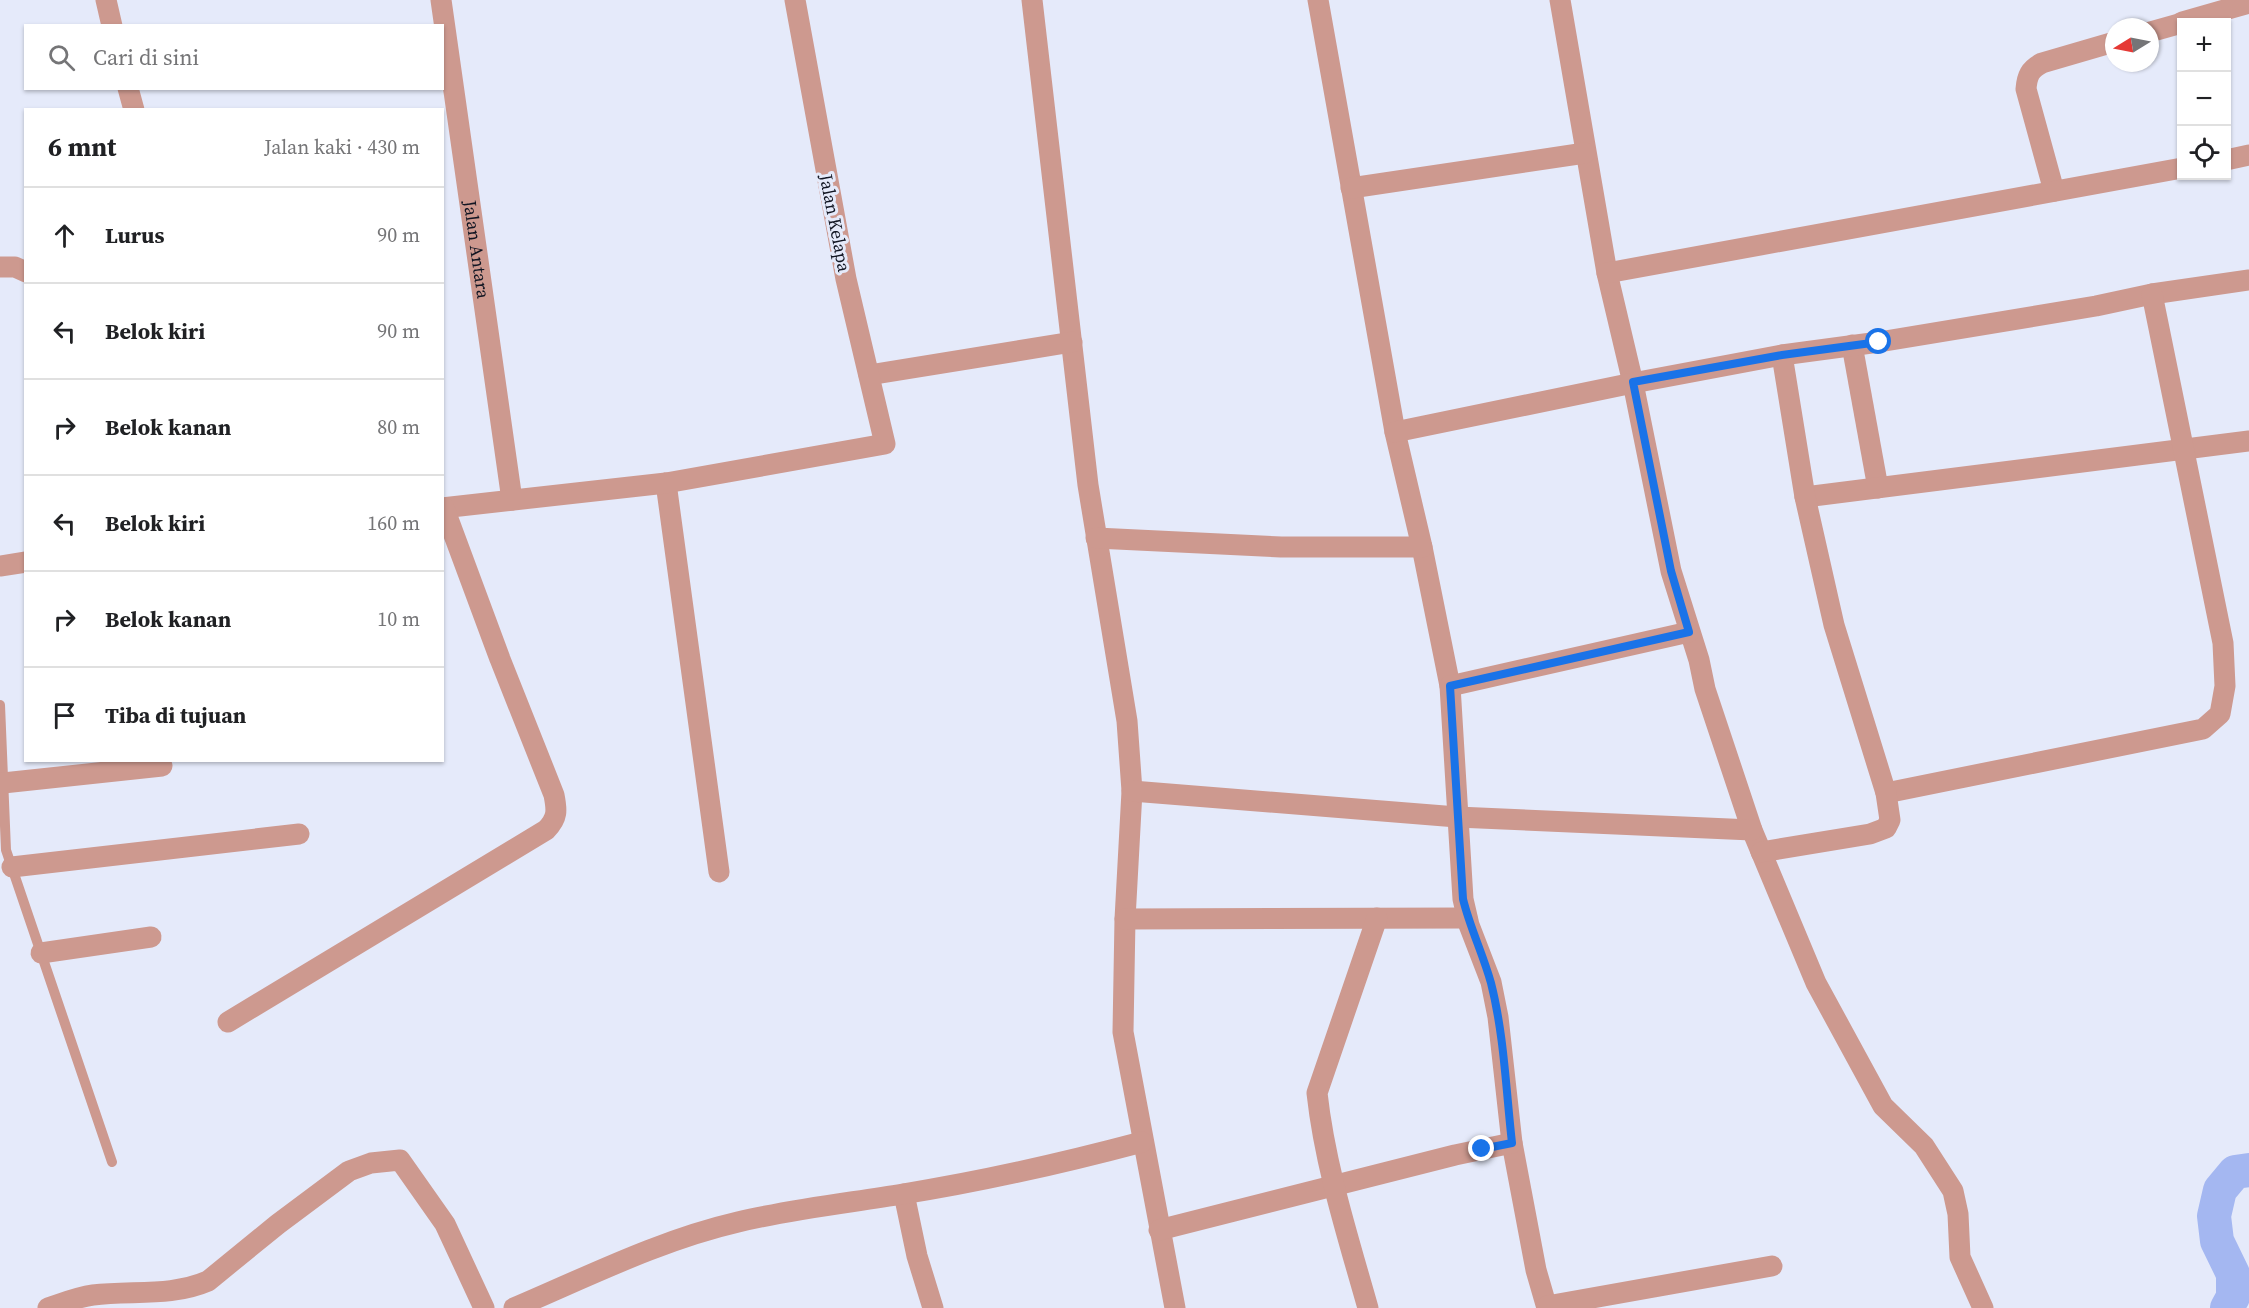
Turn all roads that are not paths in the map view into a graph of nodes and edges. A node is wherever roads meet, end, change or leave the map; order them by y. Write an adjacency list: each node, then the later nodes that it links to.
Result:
1 (106, 0): 9 (street)
2 (441, 0): 37 (street, Jalan Antara)
3 (795, 0): 29 (street, Jalan Kelapa)
4 (1032, 0): 26 (street)
5 (1318, 0): 19 (street)
6 (1560, 0): 15 (street)
7 (2249, 3): 8 (street)
8 (2196, 18)
9 (112, 24)
10 (2177, 24): 11 (street)
11 (2159, 29)
12 (2105, 45): 20 (street)
13 (129, 90): 14 (street)
14 (133, 108)
15 (1585, 153): 19 (street); 23 (street)
16 (2249, 155): 17 (street)
17 (2231, 159)
18 (2177, 169): 20 (street)
19 (1351, 188): 31 (street)
20 (2054, 191): 23 (street)
21 (0, 267): 22 (street)
22 (24, 271)
23 (1607, 273): 30 (street)
24 (2249, 280): 25 (street)
25 (2152, 294): 27 (street); 33 (street)
26 (1072, 342): 29 (street); 40 (street)
27 (1852, 345): 28 (street); 35 (street)
28 (1782, 355): 30 (street); 36 (street)
29 (868, 375): 34 (street, Jalan Kelapa)
30 (1633, 382): 31 (street); 44 (street)
31 (1395, 432): 41 (street)
32 (2249, 441): 33 (street)
33 (2184, 450): 35 (street); 50 (street)
34 (666, 483): 37 (street); 56 (street)
35 (1878, 488): 36 (street)
36 (1805, 497): 50 (street)
37 (512, 500): 38 (street)
38 (444, 508)
39 (444, 511): 62 (street)
40 (1096, 538): 41 (street); 49 (street)
41 (1422, 547): 45 (street)
42 (24, 562): 43 (street)
43 (0, 566)
44 (1689, 632): 45 (street); 52 (street)
45 (1450, 686): 51 (street)
46 (0, 705): 48 (lane)
47 (162, 765): 48 (street)
48 (3, 783): 55 (lane)
49 (1132, 791): 51 (street); 59 (street)
50 (1886, 793): 54 (street)
51 (1457, 817): 52 (street); 58 (street)
52 (1752, 830): 54 (street)
53 (299, 834): 55 (street)
54 (1761, 852): 77 (street)
55 (12, 867): 61 (lane)
56 (719, 872)
57 (1377, 918): 58 (street); 59 (street); 66 (street)
58 (1467, 918): 64 (street)
59 (1125, 919): 63 (street)
60 (151, 937): 61 (street)
61 (41, 953): 65 (lane)
62 (228, 1022)
63 (1142, 1142): 67 (street); 68 (street)
64 (1512, 1143): 66 (street); 70 (street)
65 (112, 1162)
66 (1334, 1186): 68 (street); 76 (street)
67 (903, 1194): 73 (street); 74 (street)
68 (1159, 1230): 75 (street)
69 (1772, 1266): 70 (street)
70 (1547, 1307)
71 (48, 1308): 72 (street)
72 (484, 1308)
73 (514, 1308)
74 (933, 1308)
75 (1175, 1308)
76 (1368, 1308)
77 (1983, 1308)

